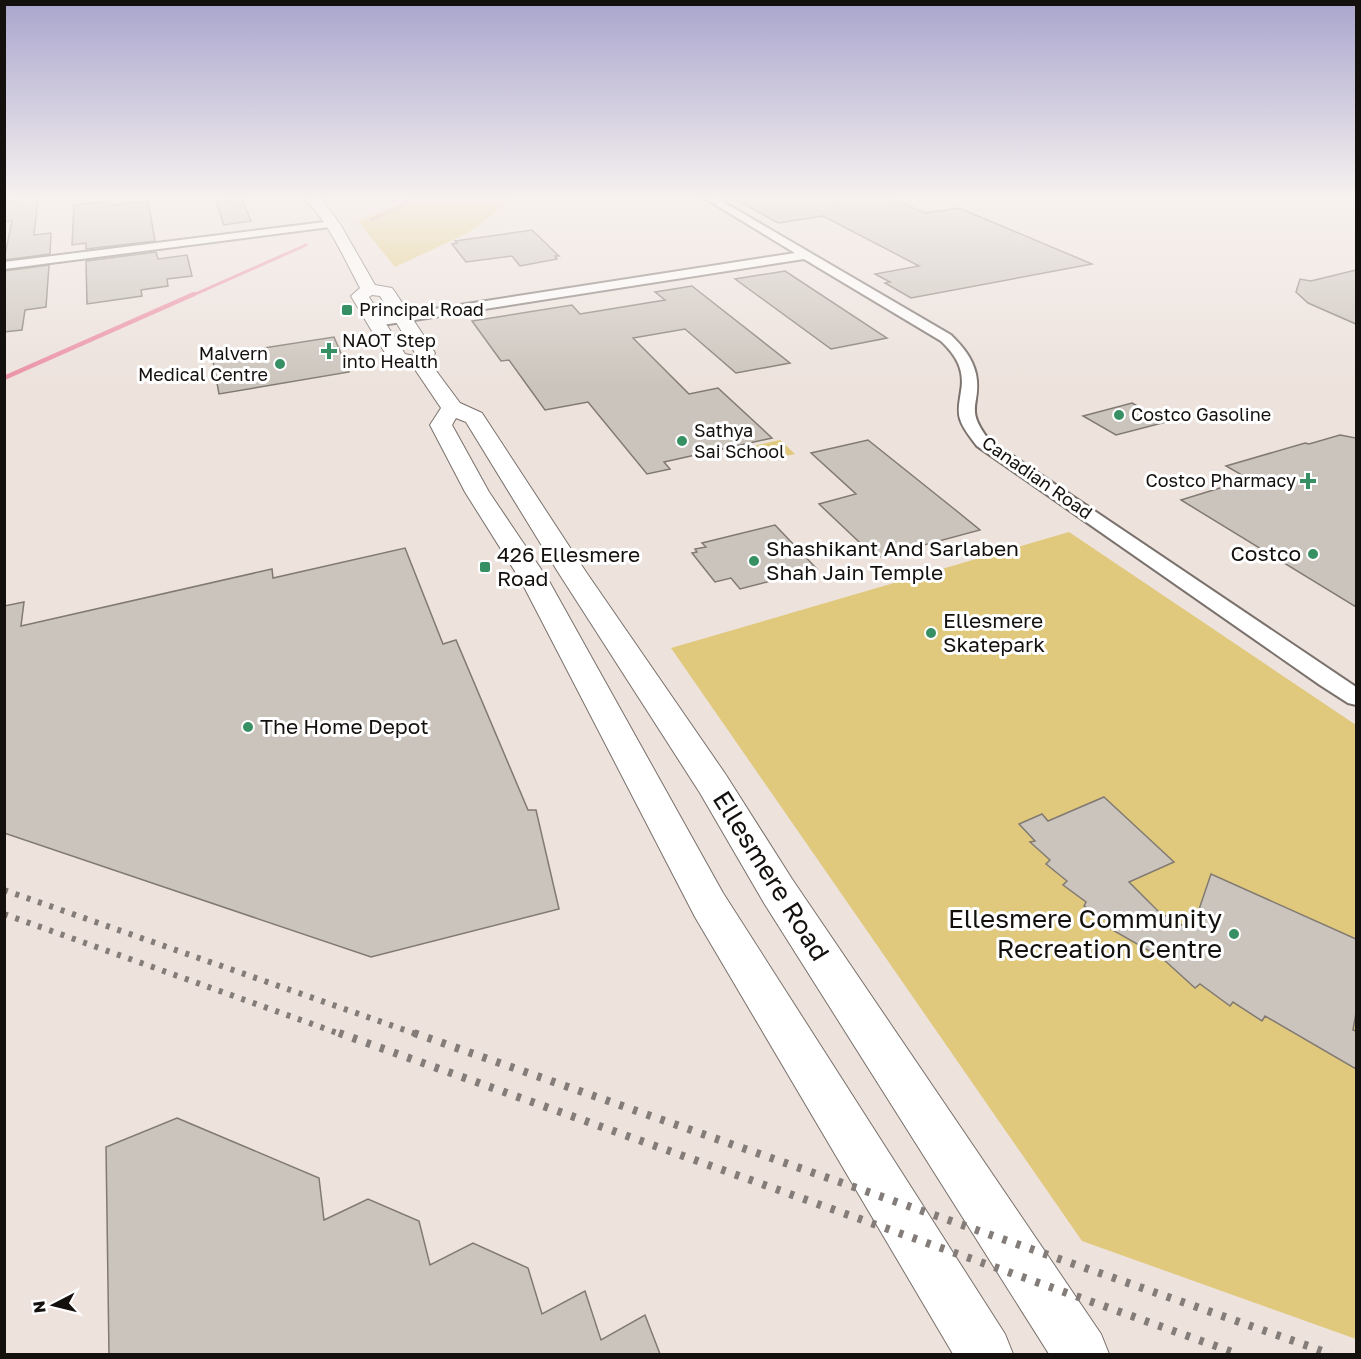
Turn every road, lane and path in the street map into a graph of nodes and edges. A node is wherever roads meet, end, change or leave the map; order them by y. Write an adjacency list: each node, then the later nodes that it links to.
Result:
1 (48, 260): 5 (street)
2 (353, 260): 6 (main road)
3 (772, 260): 7 (street)
4 (816, 260): 13 (street, Canadian Road)
5 (4, 266)
6 (369, 289): 7 (main road, Ellesmere Road); 8 (main road)
7 (401, 318): 8 (street); 9 (main road, Ellesmere Road)
8 (376, 322): 9 (main road)
9 (421, 363): 10 (main road, Ellesmere Road)
10 (452, 408): 11 (main road, Ellesmere Road); 12 (main road)
11 (572, 572): 12 (main road); 15 (main road, Ellesmere Road)
12 (535, 581): 14 (main road)
13 (1356, 697)
14 (985, 1354)
15 (1081, 1354)

